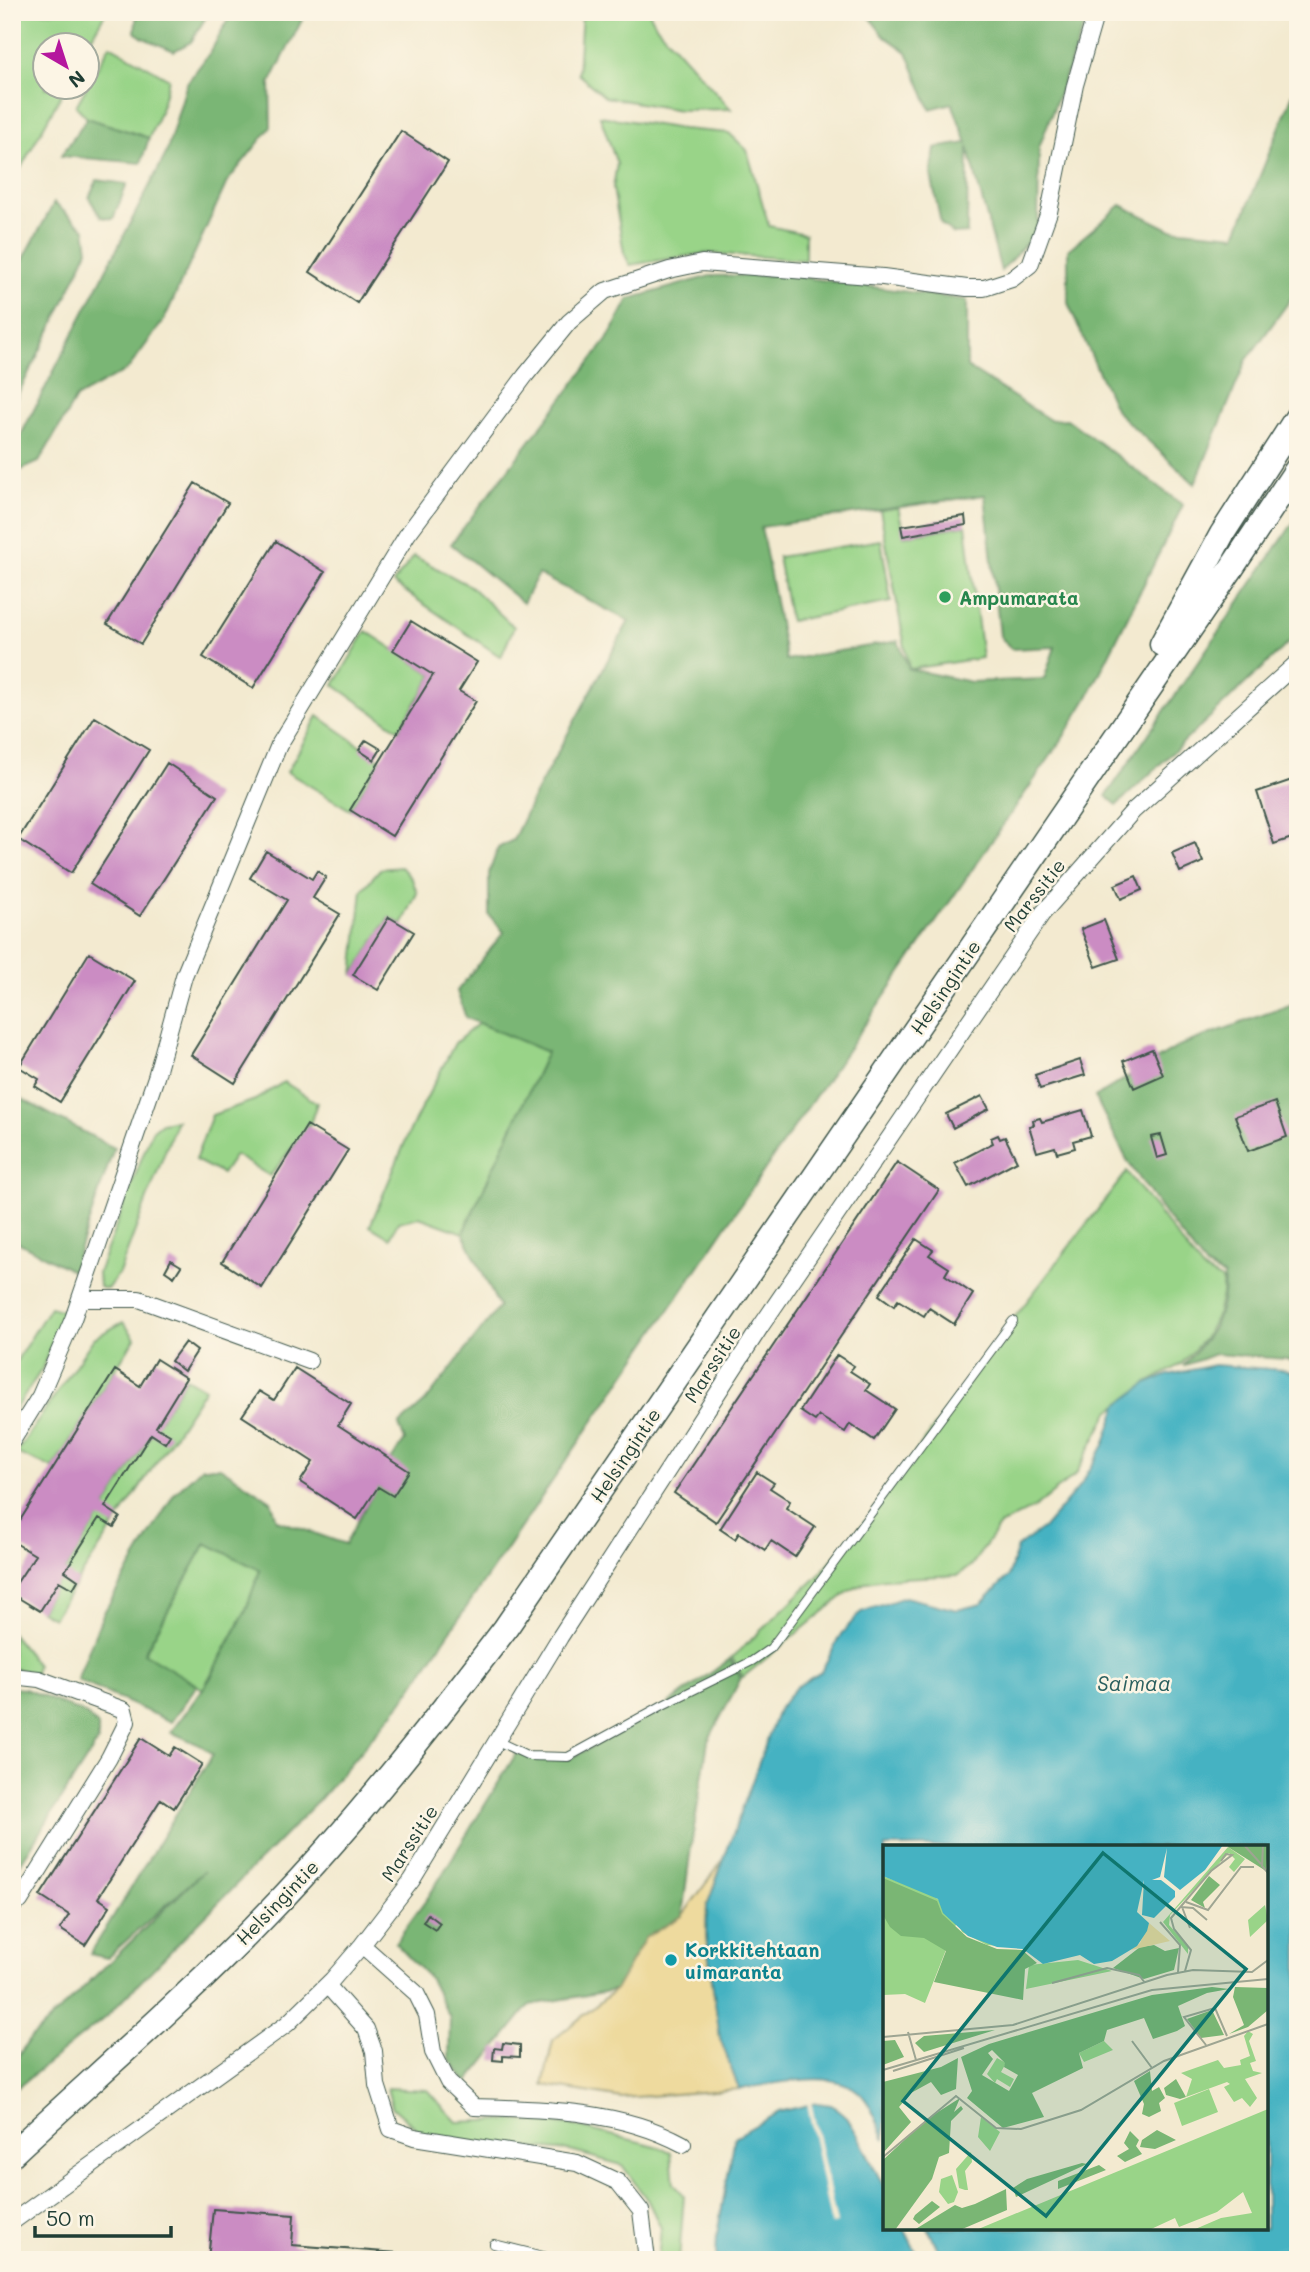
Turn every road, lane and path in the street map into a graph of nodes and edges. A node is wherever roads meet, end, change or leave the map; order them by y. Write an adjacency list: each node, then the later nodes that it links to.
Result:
1 (1096, 12): 6 (street)
2 (1298, 416): 5 (main road, Helsingintie)
3 (1298, 468): 5 (main road, Helsingintie)
4 (1298, 663): 11 (street, Marssitie)
5 (1101, 757): 15 (main road, Helsingintie)
6 (80, 1299): 8 (street); 9 (street)
7 (1013, 1321): 11 (lane)
8 (309, 1361)
9 (12, 1441)
10 (12, 1676): 12 (street)
11 (497, 1741): 13 (street, Marssitie)
12 (12, 1903)
13 (362, 1945): 14 (street, Marssitie); 17 (street)
14 (327, 1985): 19 (street, Marssitie); 22 (street)
15 (76, 2094): 16 (main road, Helsingintie); 18 (main road, Helsingintie)
16 (12, 2141)
17 (684, 2144)
18 (12, 2154)
19 (12, 2222)
20 (494, 2244): 21 (lane)
21 (559, 2260)
22 (647, 2260)

